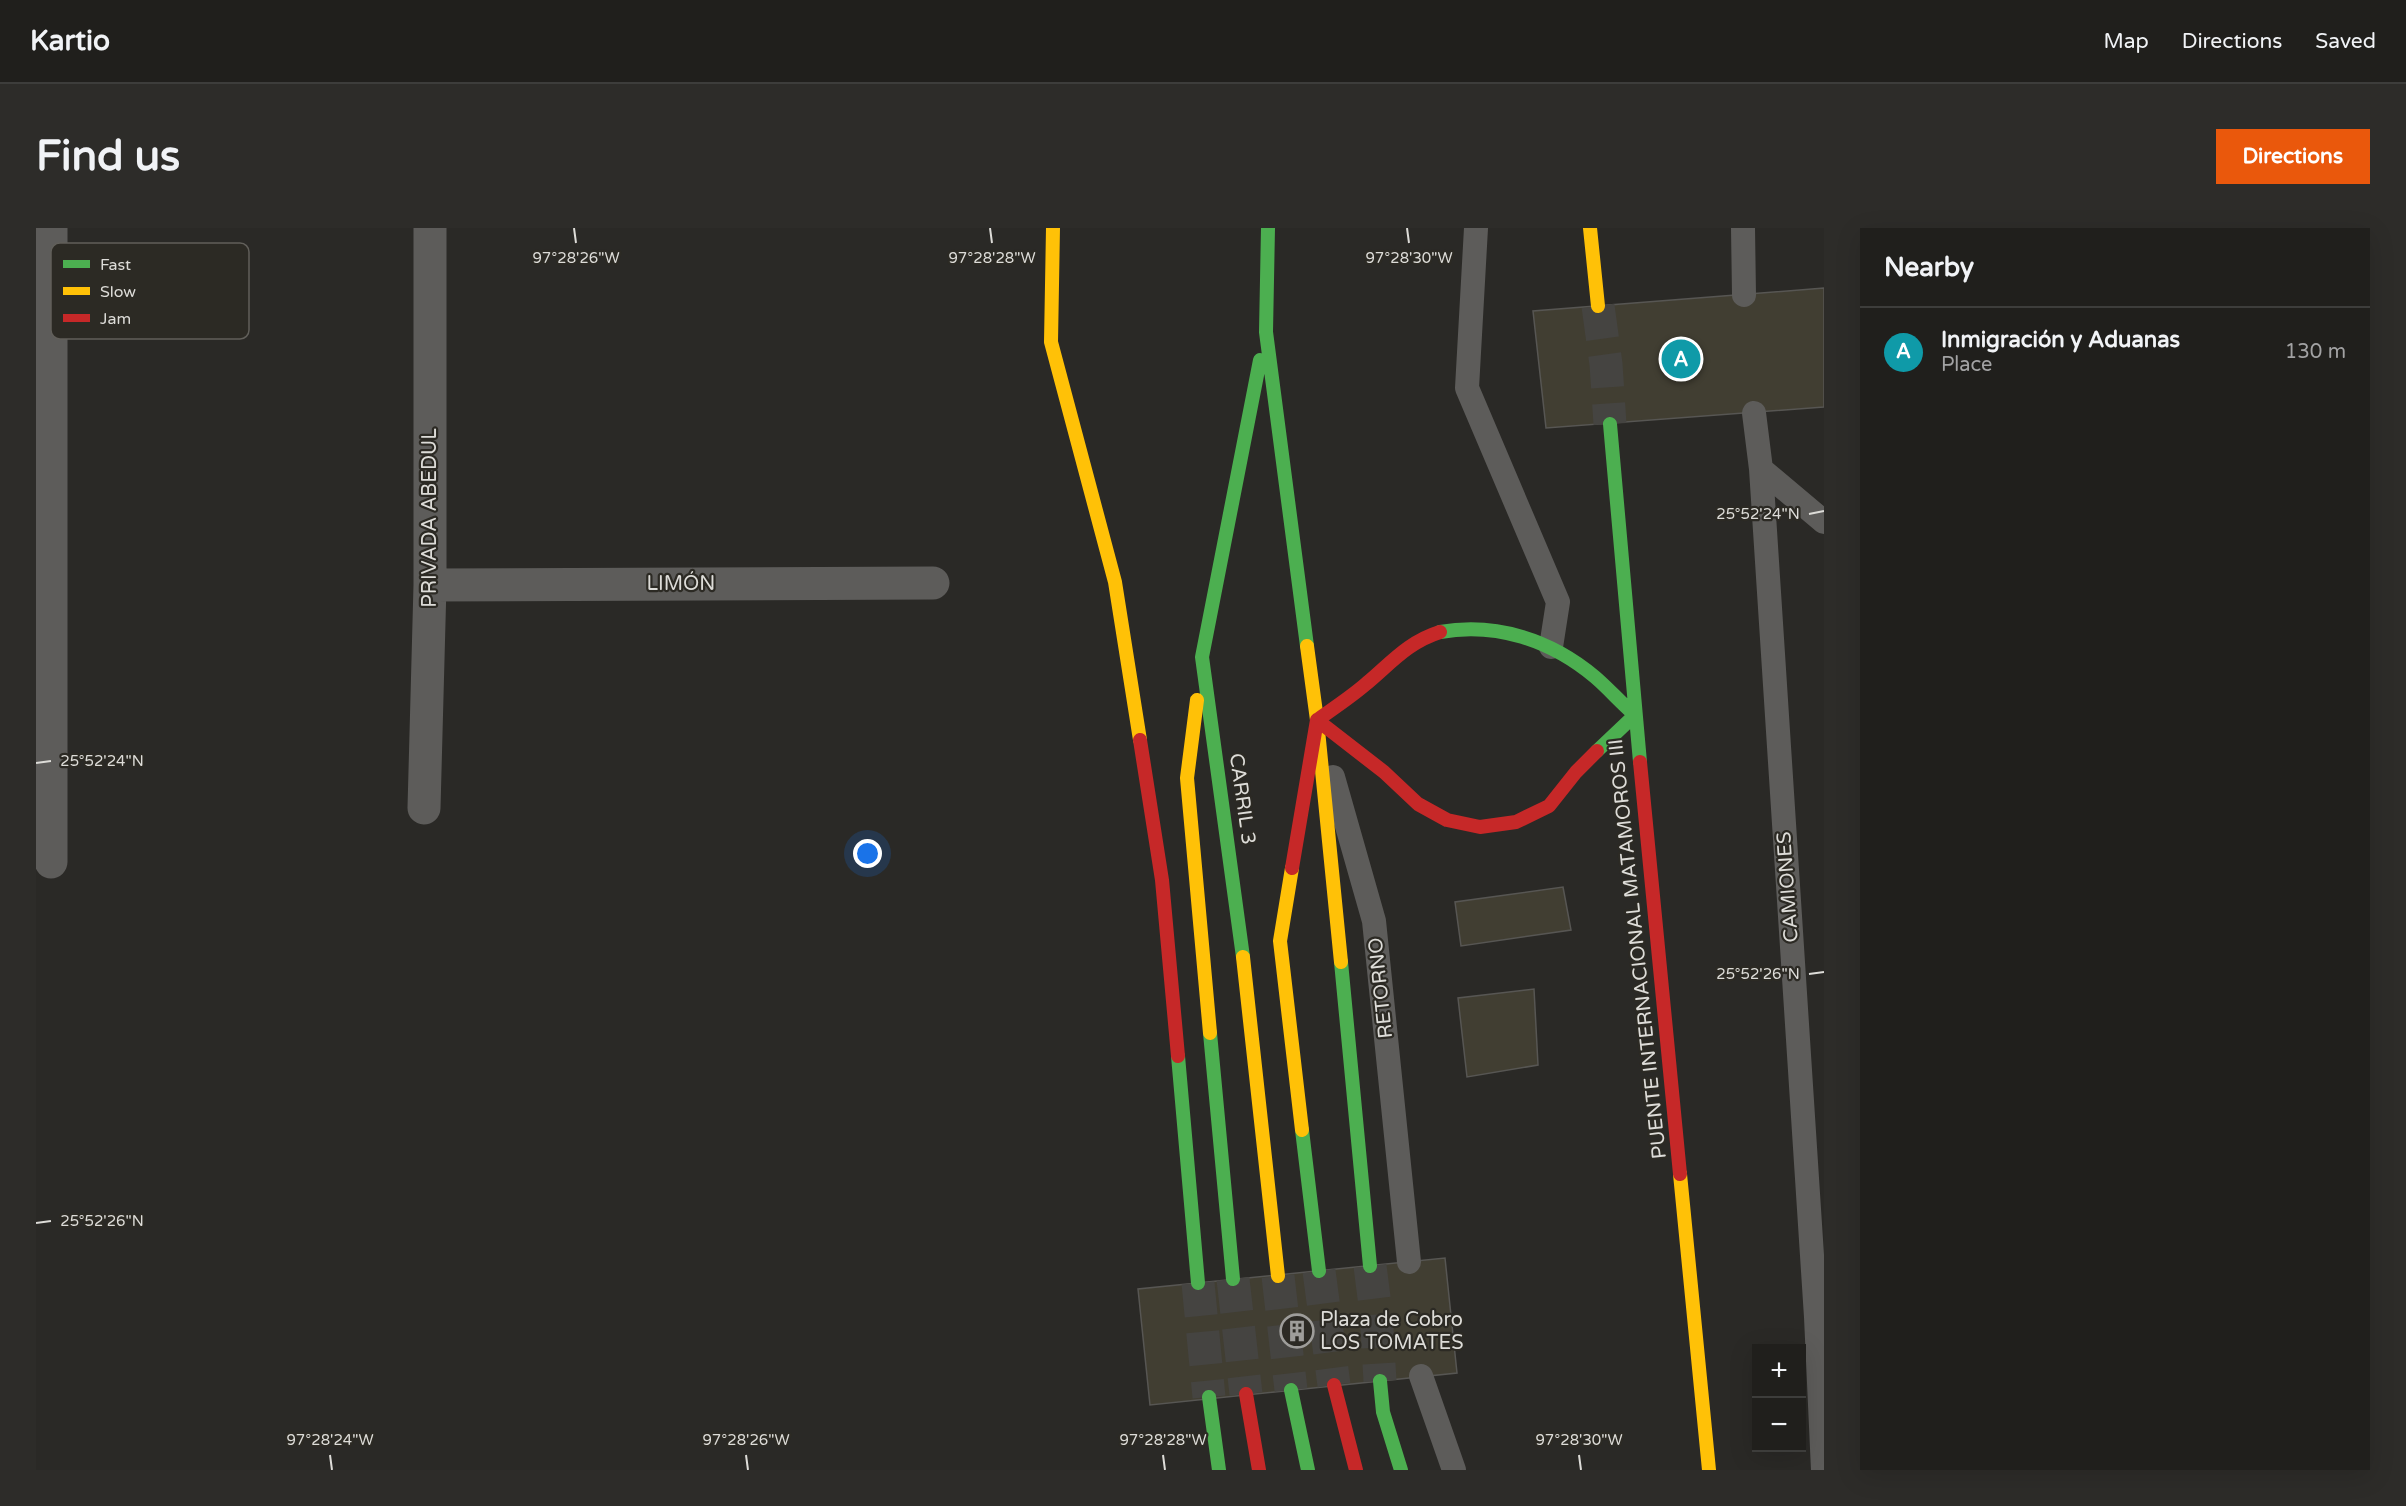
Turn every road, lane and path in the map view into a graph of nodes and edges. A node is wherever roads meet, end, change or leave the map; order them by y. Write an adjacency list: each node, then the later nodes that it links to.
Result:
1 (51, 228): 22 (street)
2 (430, 228): 16 (street, PRIVADA ABEDUL)
3 (1053, 228): 28 (highway)
4 (1268, 228): 10 (highway)
5 (1476, 228): 17 (lane)
6 (1590, 228): 9 (highway)
7 (1743, 228): 8 (lane)
8 (1744, 295)
9 (1598, 306)
10 (1266, 332): 18 (highway, CARRIL 3); 20 (highway)
11 (1754, 412): 13 (lane, CAMIONES)
12 (1610, 424): 19 (highway, PUENTE INTERNACIONAL MATAMOROS III)
13 (1761, 469): 14 (lane); 29 (lane, CAMIONES)
14 (1824, 522)
15 (933, 583): 16 (street, LIMÓN)
16 (430, 585): 21 (street, PRIVADA ABEDUL)
17 (1551, 647): 19 (highway); 20 (highway)
18 (1202, 657): 26 (highway, CARRIL 3); 27 (highway)
19 (1635, 715): 20 (highway); 42 (highway, PUENTE INTERNACIONAL MATAMOROS III)
20 (1317, 720): 23 (lane, RETORNO); 24 (highway); 25 (highway)
21 (424, 808)
22 (51, 862)
23 (1409, 1262)
24 (1370, 1266)
25 (1319, 1270)
26 (1278, 1275)
27 (1233, 1279)
28 (1198, 1283)
29 (1820, 1310): 43 (lane, CAMIONES)
30 (1421, 1376): 41 (lane)
31 (1380, 1381): 40 (highway)
32 (1334, 1385): 39 (highway)
33 (1291, 1390): 38 (highway)
34 (1246, 1394): 37 (highway)
35 (1209, 1397): 36 (highway)
36 (1219, 1470)
37 (1259, 1470)
38 (1308, 1470)
39 (1356, 1470)
40 (1401, 1470)
41 (1454, 1470)
42 (1709, 1470)
43 (1823, 1470)

